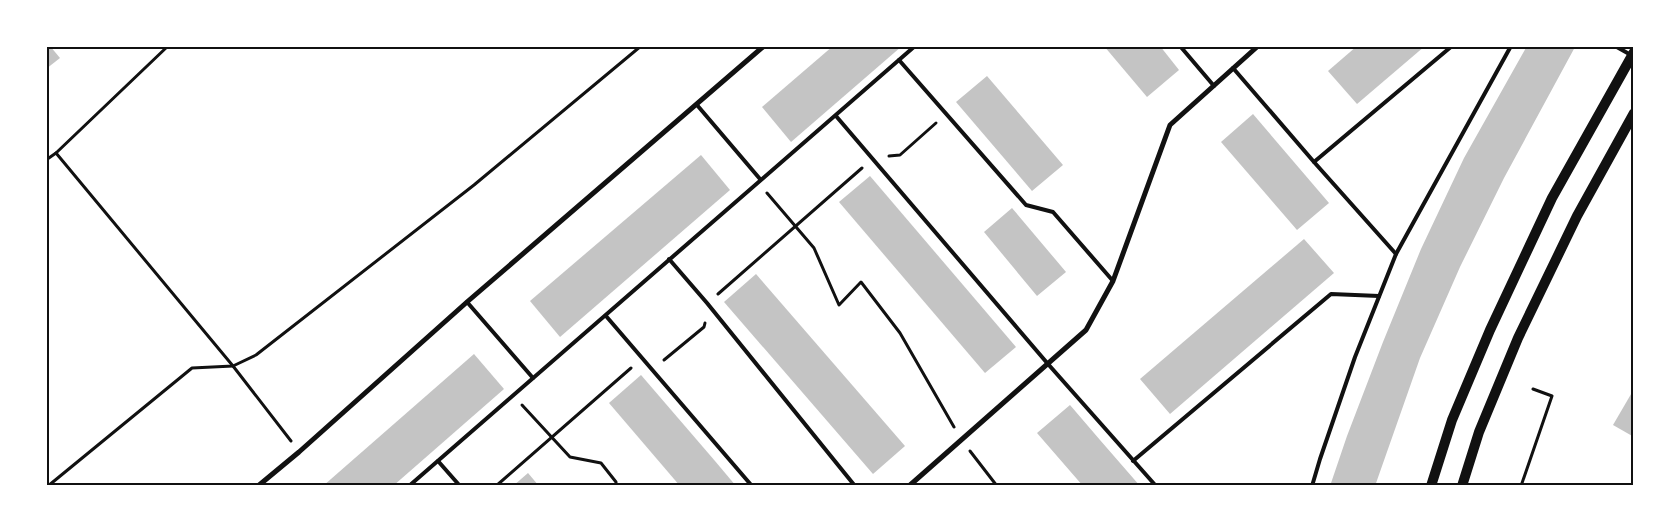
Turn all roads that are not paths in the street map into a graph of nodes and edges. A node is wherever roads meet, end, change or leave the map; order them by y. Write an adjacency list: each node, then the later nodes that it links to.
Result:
1 (764, 46): 12 (street)
2 (915, 46): 9 (lane)
3 (1180, 46): 11 (lane)
4 (1258, 46): 10 (street)
5 (1452, 46): 15 (lane)
6 (1510, 46): 17 (lane)
7 (1616, 46): 8 (lane)
8 (1633, 54): 35 (main road)
9 (899, 60): 14 (lane); 19 (lane)
10 (1234, 68): 11 (street); 15 (lane)
11 (1214, 86): 19 (street)
12 (697, 105): 16 (lane); 21 (street)
13 (1634, 112): 36 (main road)
14 (836, 116): 16 (lane); 23 (lane)
15 (1314, 162): 17 (lane)
16 (759, 181): 18 (lane)
17 (1396, 254): 20 (lane)
18 (669, 259): 22 (lane); 31 (lane)
19 (1113, 281): 23 (street)
20 (1379, 296): 25 (lane); 34 (lane)
21 (467, 302): 24 (lane); 27 (street)
22 (606, 316): 24 (lane); 30 (lane)
23 (1048, 364): 25 (lane); 32 (street)
24 (533, 378): 26 (lane)
25 (1133, 460): 33 (lane)
26 (438, 461): 28 (lane); 29 (lane)
27 (258, 486)
28 (409, 486)
29 (460, 486)
30 (752, 486)
31 (855, 486)
32 (909, 486)
33 (1156, 486)
34 (1312, 486)
35 (1431, 486)
36 (1462, 486)

